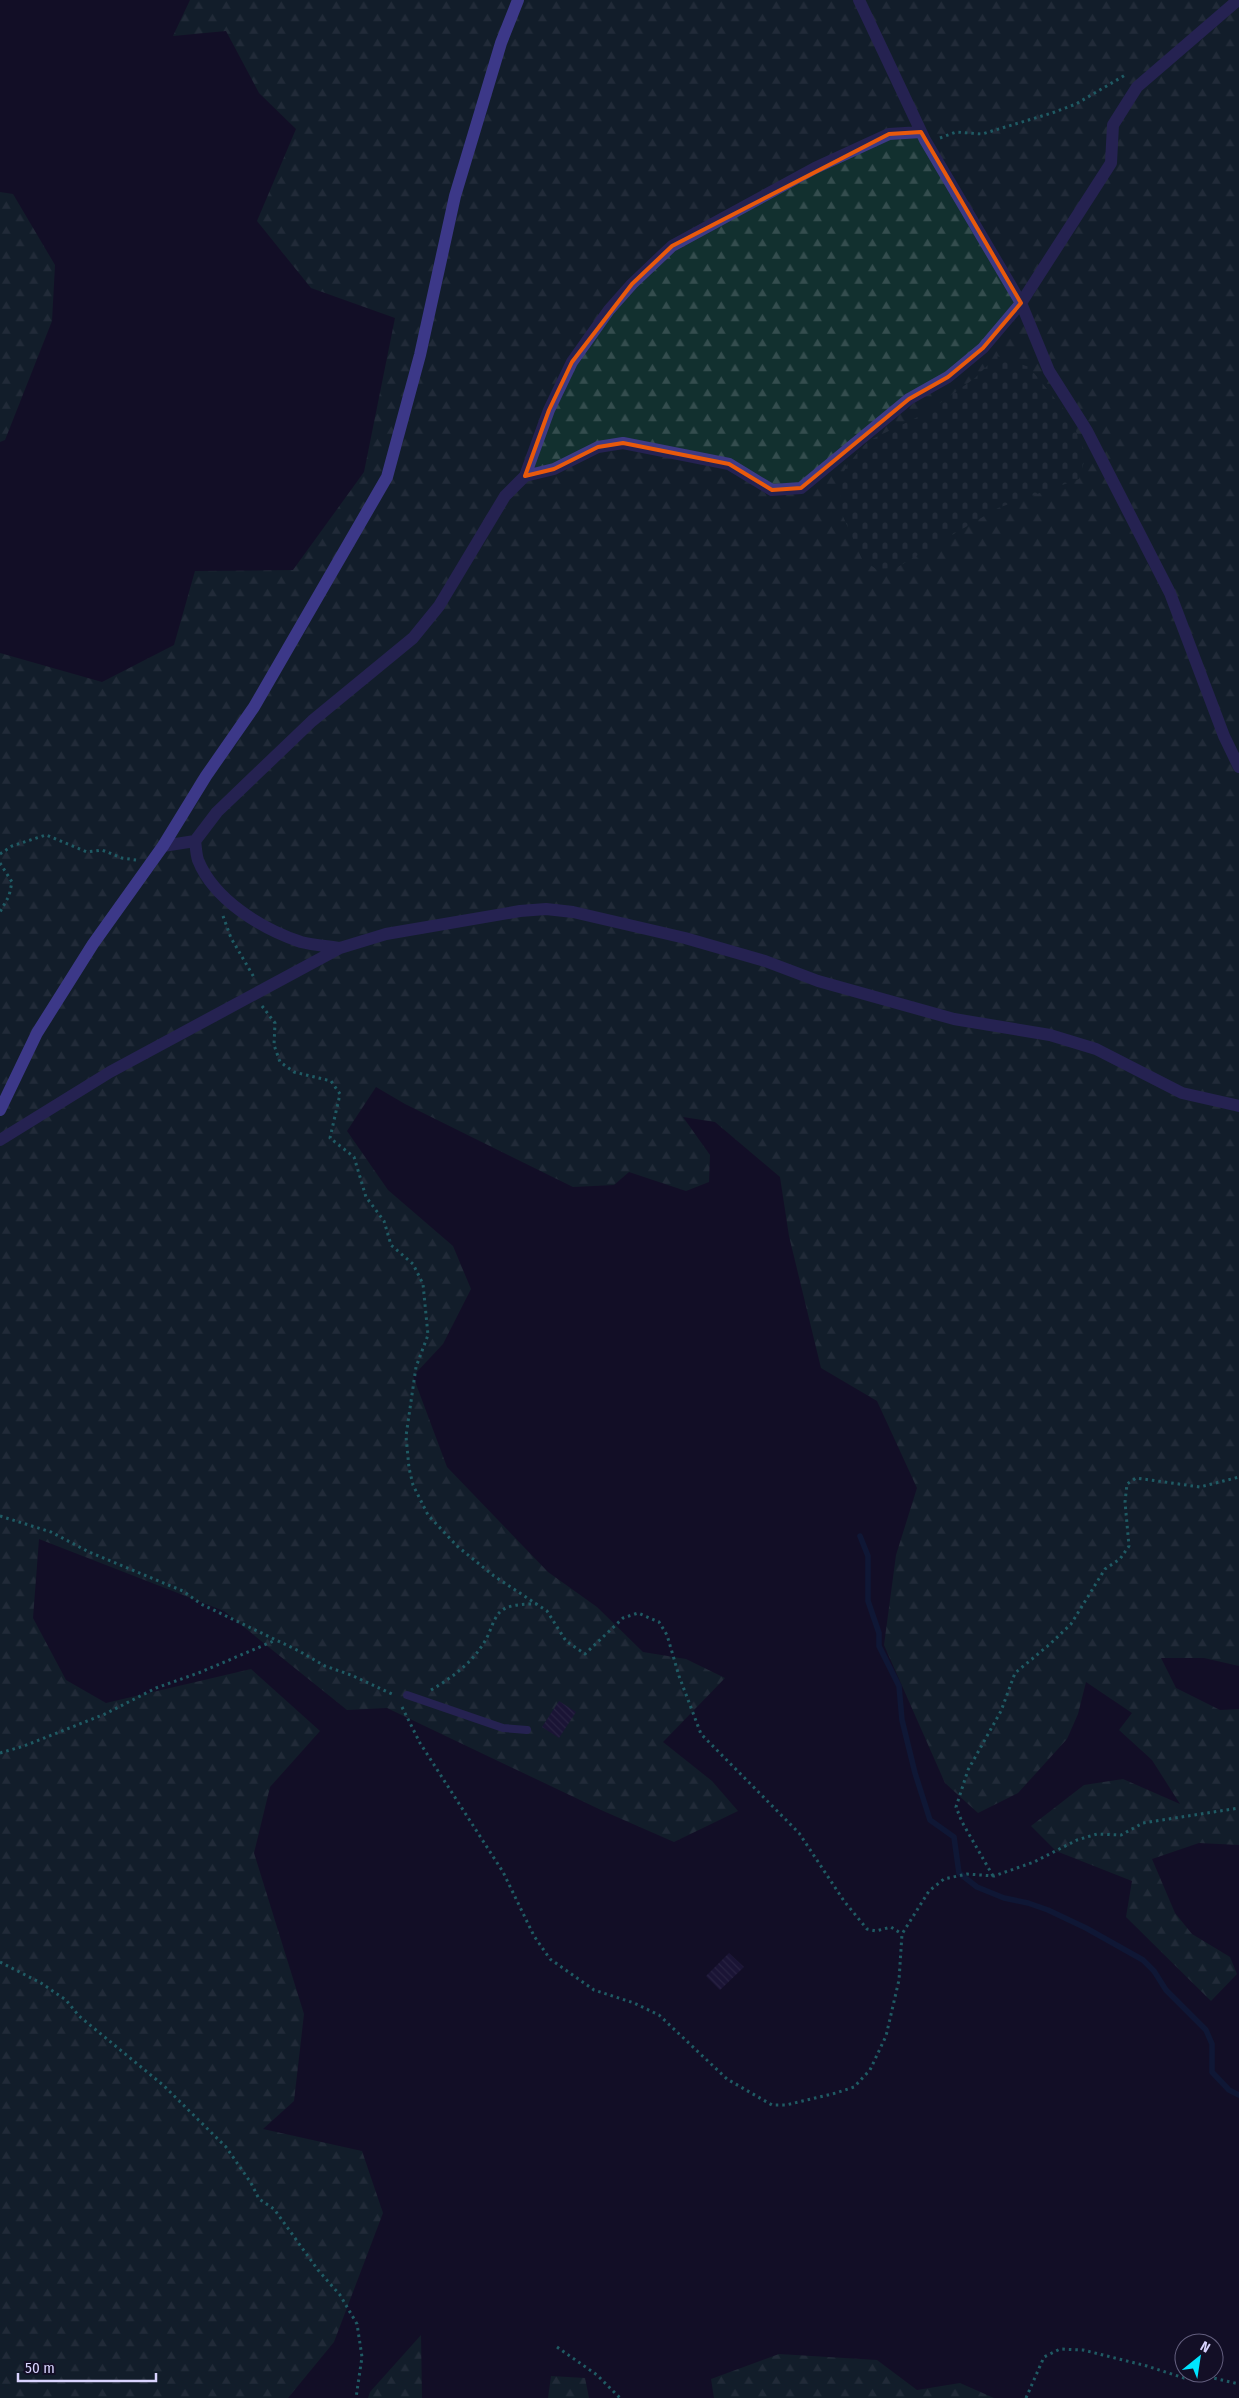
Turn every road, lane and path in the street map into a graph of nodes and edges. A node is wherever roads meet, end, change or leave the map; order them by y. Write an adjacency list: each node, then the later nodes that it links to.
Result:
1 (518, 0): 10 (street)
2 (859, 0): 5 (street)
3 (1238, 0): 6 (street)
4 (1132, 71): 5 (path)
5 (923, 136): 6 (street); 7 (street)
6 (1021, 303): 7 (street); 8 (street)
7 (525, 476): 9 (street)
8 (1239, 767)
9 (195, 841): 10 (street); 13 (street)
10 (163, 846): 11 (path); 18 (street)
11 (0, 854)
12 (0, 863): 14 (path)
13 (222, 896): 15 (street); 16 (path)
14 (0, 912)
15 (340, 948): 16 (street); 17 (street)
16 (255, 993): 19 (street); 22 (path)
17 (1239, 1106)
18 (0, 1110)
19 (0, 1140)
20 (1239, 1477): 29 (path)
21 (0, 1516): 23 (path)
22 (536, 1604): 24 (path); 30 (path)
23 (276, 1640): 24 (path); 27 (path)
24 (406, 1695): 26 (lane)
25 (400, 1704): 30 (path)
26 (527, 1730)
27 (0, 1753)
28 (1239, 1808): 29 (path)
29 (994, 1876): 30 (path)
30 (902, 1934)
31 (0, 1962): 34 (path)
32 (558, 2346): 35 (path)
33 (1239, 2384): 36 (path)
34 (356, 2398)
35 (620, 2398)
36 (1026, 2398)

